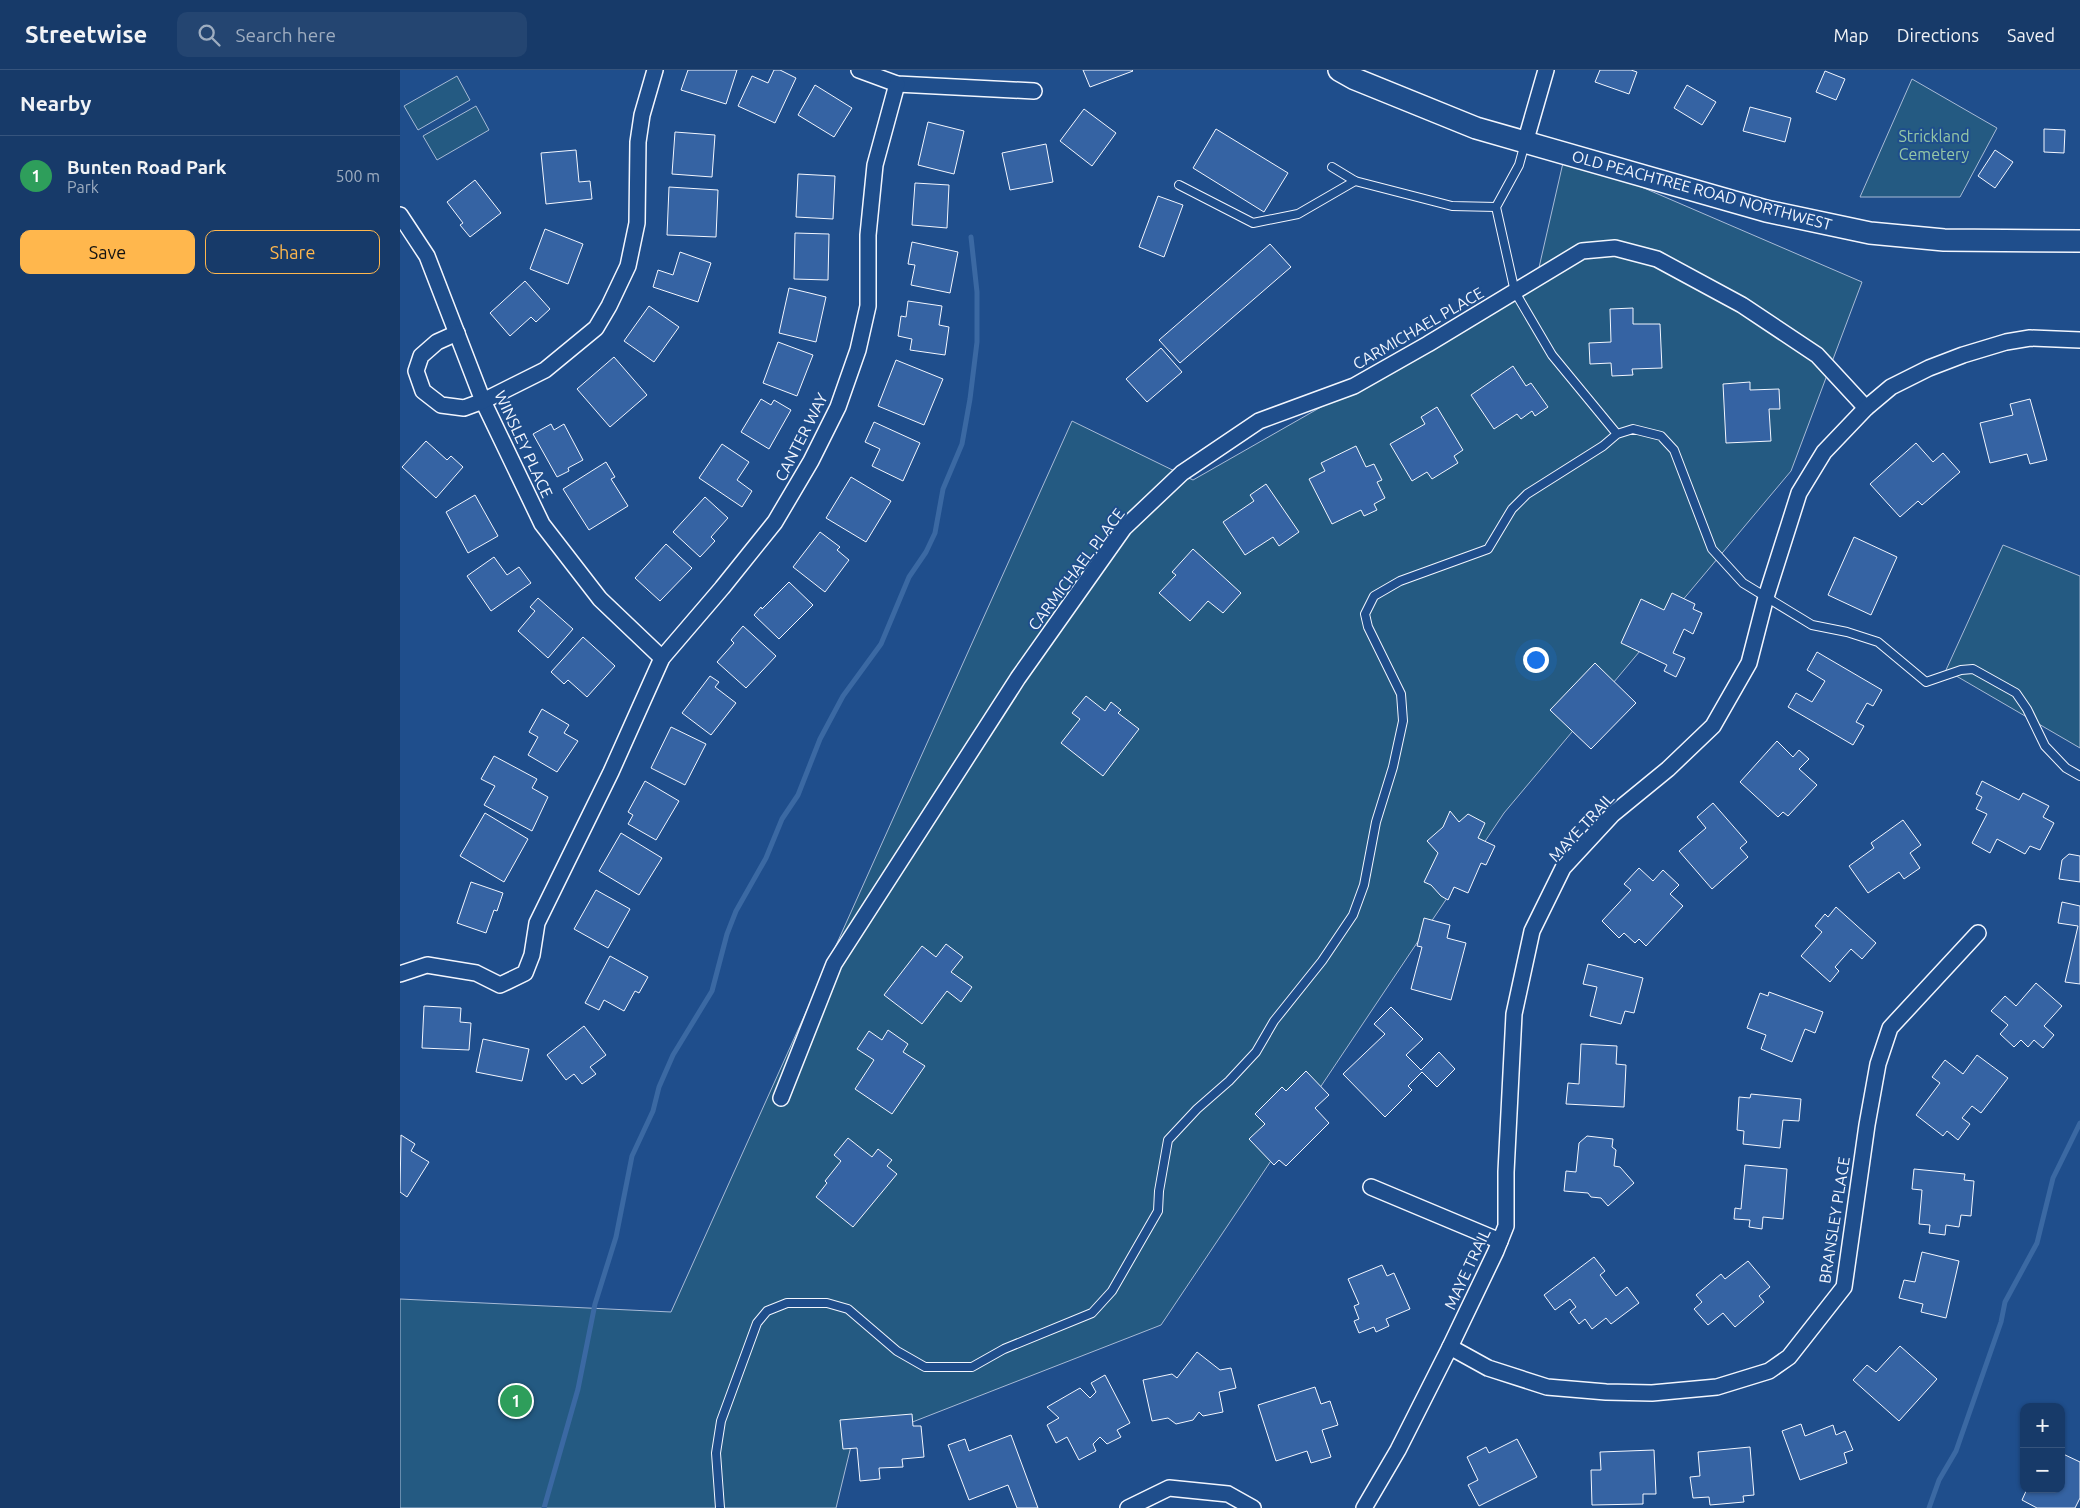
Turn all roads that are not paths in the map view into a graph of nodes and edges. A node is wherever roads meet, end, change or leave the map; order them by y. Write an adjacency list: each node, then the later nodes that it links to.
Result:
1 (655, 70): 17 (street)
2 (859, 70): 5 (street)
3 (1339, 70): 7 (main road, OLD PEACHTREE ROAD NORTHWEST)
4 (1546, 70): 7 (street)
5 (897, 84): 6 (street); 21 (street, CANTER WAY)
6 (1034, 91)
7 (1525, 143): 11 (lane); 13 (main road, OLD PEACHTREE ROAD NORTHWEST)
8 (1332, 167): 9 (lane)
9 (1355, 181): 10 (lane); 11 (lane)
10 (1180, 185)
11 (1496, 207): 14 (lane)
12 (400, 215): 15 (street, WINSLEY PLACE)
13 (2080, 241)
14 (1515, 292): 18 (street, CARMICHAEL PLACE); 19 (lane); 25 (street, CARMICHAEL PLACE)
15 (457, 333): 17 (street, WINSLEY PLACE); 17 (street)
16 (2080, 340): 18 (street, MAYE TRAIL)
17 (483, 401): 21 (street, WINSLEY PLACE)
18 (1866, 408): 20 (street, MAYE TRAIL)
19 (1617, 434): 20 (lane); 29 (lane)
20 (1766, 597): 22 (lane); 27 (street, MAYE TRAIL)
21 (662, 658): 24 (street, CANTER WAY)
22 (2080, 776)
23 (1978, 933): 28 (street, BRANSLEY PLACE)
24 (400, 974)
25 (781, 1098)
26 (1371, 1187): 27 (street)
27 (1500, 1241): 28 (street, MAYE TRAIL)
28 (1450, 1347): 32 (street, MAYE TRAIL)
29 (720, 1508)
30 (1128, 1508): 31 (street)
31 (1253, 1508)
32 (1364, 1508)

